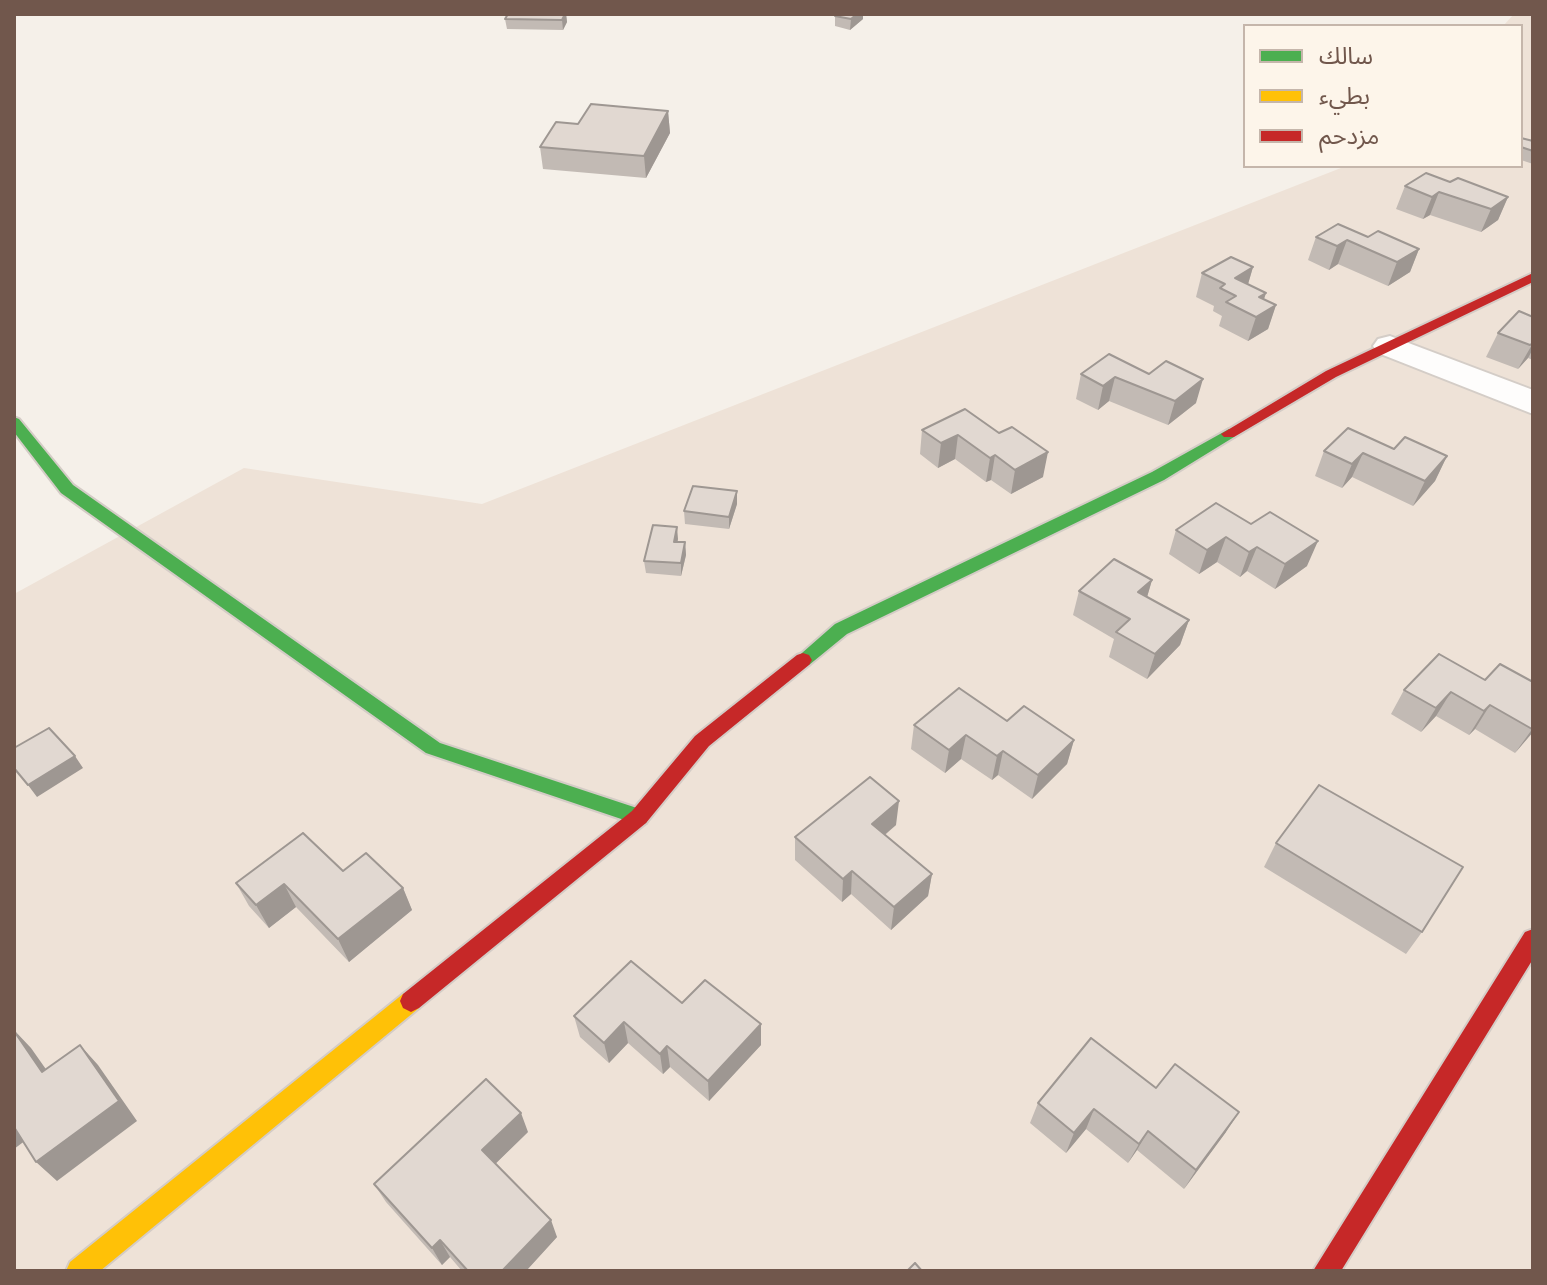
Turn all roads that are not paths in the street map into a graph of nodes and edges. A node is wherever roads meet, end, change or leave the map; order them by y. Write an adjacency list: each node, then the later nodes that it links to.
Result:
1 (1533, 277): 2 (street)
2 (1390, 346): 3 (street); 5 (street)
3 (1533, 403)
4 (14, 422): 5 (street)
5 (639, 817): 7 (street)
6 (1533, 939): 8 (street)
7 (79, 1271)
8 (1326, 1271)

